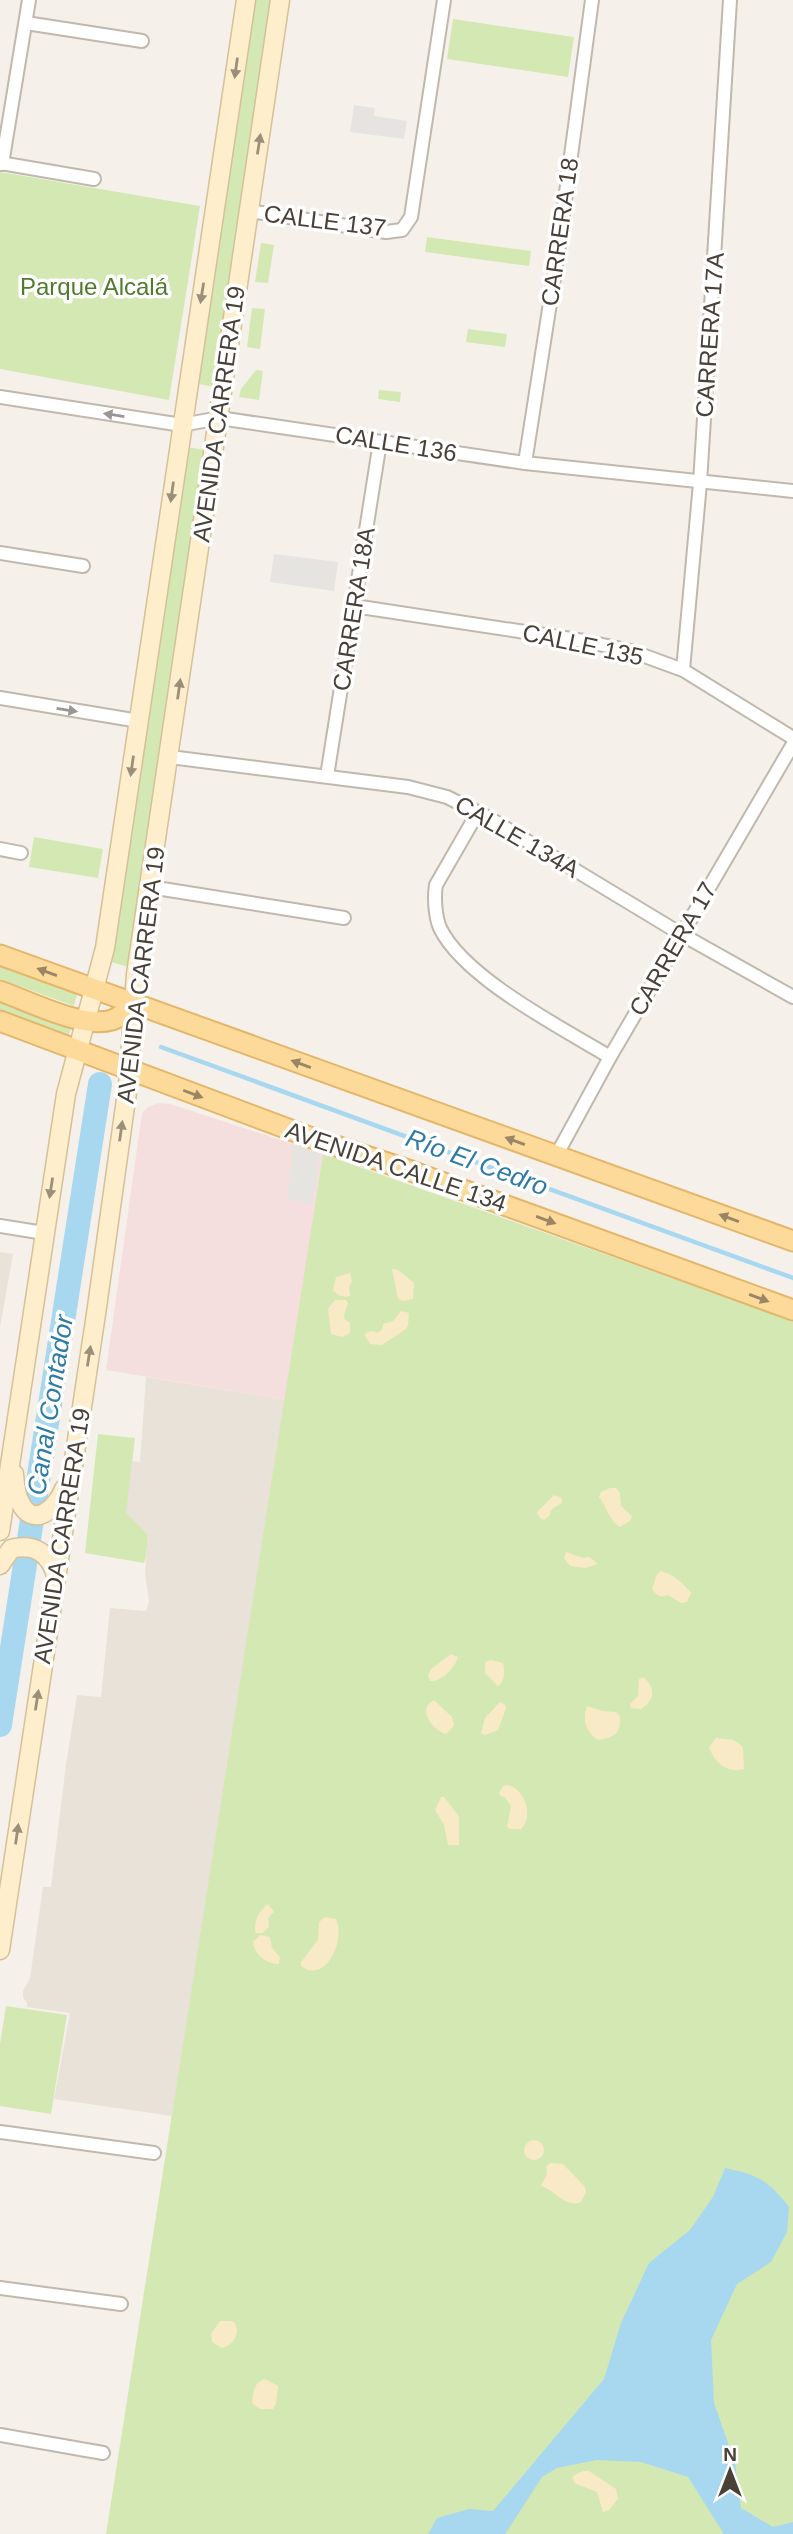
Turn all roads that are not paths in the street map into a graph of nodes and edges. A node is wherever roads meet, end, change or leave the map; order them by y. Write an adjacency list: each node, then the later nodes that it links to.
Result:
1 (29, 0): 7 (street)
2 (246, 0): 14 (main road, AVENIDA CARRERA 19, one-way to 14)
3 (280, 0): 11 (main road, AVENIDA CARRERA 19, one-way to 3)
4 (444, 0): 11 (street, CALLE 137)
5 (592, 0): 16 (street, CARRERA 18)
6 (730, 0): 17 (street, CARRERA 17A)
7 (26, 23): 8 (street); 9 (street)
8 (142, 41)
9 (1, 164): 10 (street)
10 (94, 179)
11 (249, 211): 13 (main road, AVENIDA CARRERA 19)
12 (0, 397): 14 (street, CALLE 136, one-way to 12)
13 (219, 418): 14 (street, CALLE 136); 15 (street, CALLE 136); 27 (main road, AVENIDA CARRERA 19, one-way to 13)
14 (182, 425): 24 (main road, AVENIDA CARRERA 19, one-way to 24)
15 (380, 442): 16 (street, CALLE 136); 21 (street, CARRERA 18A)
16 (525, 463): 17 (street, CALLE 136)
17 (699, 482): 18 (street, CALLE 136); 22 (street, CARRERA 17A)
18 (793, 491)
19 (0, 553): 20 (street)
20 (83, 566)
21 (354, 607): 22 (street, CALLE 135); 28 (street, CARRERA 18A)
22 (683, 670): 25 (street, CALLE 135)
23 (0, 698): 24 (street, one-way to 24)
24 (139, 721): 36 (main road, AVENIDA CARRERA 19, one-way to 36)
25 (793, 738)
26 (793, 744): 34 (street, CARRERA 17)
27 (170, 757): 28 (street, CALLE 134A); 32 (main road, AVENIDA CARRERA 19)
28 (327, 776): 29 (street, CALLE 134A)
29 (478, 812): 34 (street, CALLE 134A); 43 (street)
30 (0, 849): 31 (street)
31 (21, 853)
32 (150, 887): 33 (street); 39 (main road, AVENIDA CARRERA 19)
33 (344, 918)
34 (681, 934): 38 (street, CALLE 134A); 43 (street, CARRERA 17)
35 (0, 955): 36 (main road, one-way to 35)
36 (95, 989): 39 (main road); 41 (main road, AVENIDA CARRERA 19)
37 (0, 990): 41 (main road)
38 (793, 997)
39 (134, 1003): 41 (main road); 44 (main road, AVENIDA CARRERA 19); 45 (main road, one-way to 39)
40 (0, 1021): 42 (main road, AVENIDA CALLE 134)
41 (85, 1021): 42 (main road, AVENIDA CARRERA 19)
42 (77, 1049): 44 (main road, AVENIDA CALLE 134); 47 (main road, AVENIDA CARRERA 19, one-way to 47)
43 (610, 1057): 45 (street, CARRERA 17)
44 (130, 1069): 49 (main road, AVENIDA CALLE 134, one-way to 49); 51 (main road, AVENIDA CARRERA 19, one-way to 44)
45 (556, 1156): 48 (main road, one-way to 45)
46 (0, 1226): 47 (street)
47 (44, 1233): 50 (main road, AVENIDA CARRERA 19)
48 (791, 1236)
49 (793, 1310)
50 (12, 1452): 51 (main road); 52 (main road, AVENIDA CARRERA 19)
51 (74, 1456): 54 (main road, AVENIDA CARRERA 19)
52 (0, 1531)
53 (0, 1564): 54 (main road)
54 (56, 1576): 55 (main road, AVENIDA CARRERA 19, one-way to 54)
55 (0, 1950)
56 (0, 2132): 57 (street)
57 (154, 2154)
58 (0, 2288): 59 (street)
59 (121, 2304)
60 (0, 2435): 61 (street)
61 (103, 2453)

